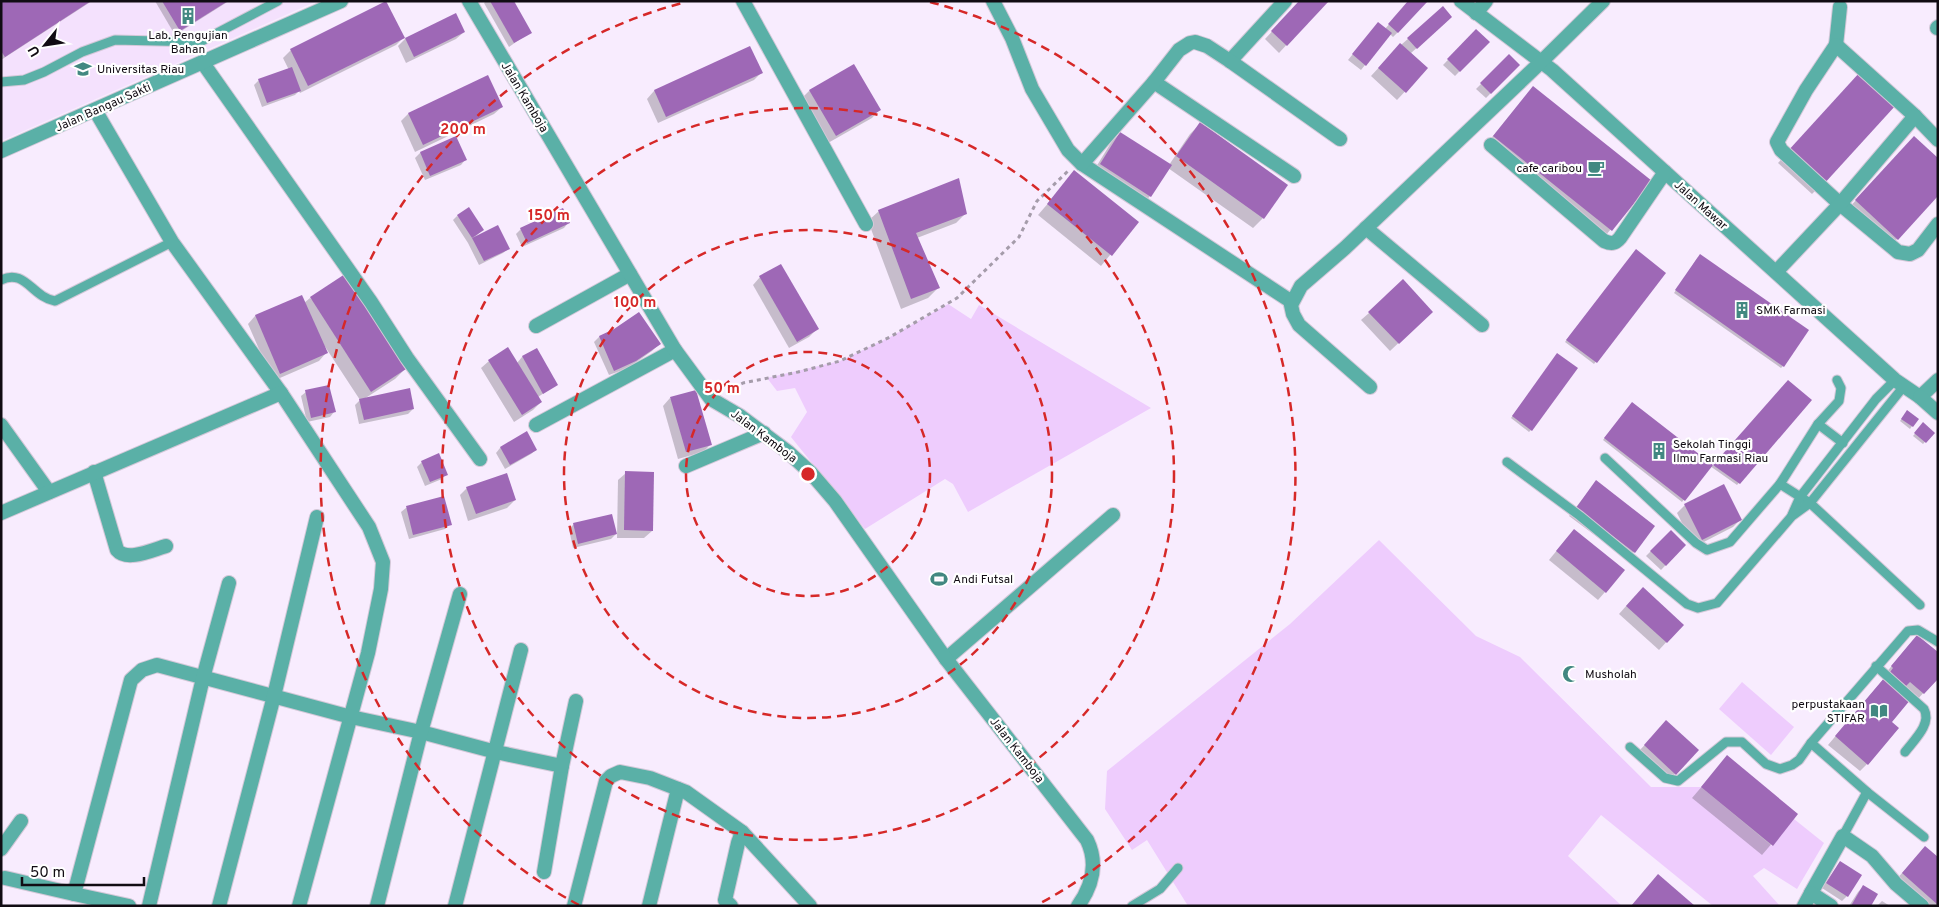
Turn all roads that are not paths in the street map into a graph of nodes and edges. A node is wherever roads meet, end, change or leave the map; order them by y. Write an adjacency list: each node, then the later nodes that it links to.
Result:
1 (278, 1): 16 (lane)
2 (341, 1): 14 (street, Jalan Bangau Sakti)
3 (469, 1): 33 (street, Jalan Kamboja)
4 (743, 1): 28 (street)
5 (993, 1): 24 (street)
6 (1285, 1): 13 (street)
7 (1461, 1): 11 (street, Jalan Mawar)
8 (1486, 1): 11 (street)
9 (1603, 1): 15 (street)
10 (1840, 7): 12 (street)
11 (1476, 12): 15 (street, Jalan Mawar)
12 (1836, 45): 19 (street); 27 (street)
13 (1230, 61): 17 (street); 20 (street)
14 (204, 62): 18 (street, Jalan Bangau Sakti); 52 (street)
15 (1541, 62): 25 (street, Jalan Mawar); 30 (street)
16 (1, 82)
17 (1154, 82): 24 (street); 26 (street)
18 (95, 110): 23 (street, Jalan Bangau Sakti); 31 (street)
19 (1915, 116): 21 (street); 27 (street)
20 (1340, 139)
21 (1938, 140)
22 (1491, 145): 25 (street)
23 (1, 151)
24 (1080, 162): 35 (street)
25 (1665, 172): 32 (street, Jalan Mawar)
26 (1294, 176)
27 (1840, 204): 29 (street); 32 (street)
28 (866, 224)
29 (1938, 224)
30 (1366, 228): 35 (street); 36 (street)
31 (172, 242): 34 (lane); 43 (street)
32 (1776, 272): 41 (street, Jalan Mawar)
33 (630, 274): 37 (street); 38 (street, Jalan Kamboja)
34 (1, 280)
35 (1292, 302): 42 (street)
36 (1482, 325)
37 (536, 326)
38 (675, 350): 48 (street); 49 (street, Jalan Kamboja)
39 (1836, 380): 46 (lane)
40 (1938, 380): 44 (street)
41 (1899, 383): 44 (street, Jalan Mawar); 50 (lane); 59 (lane)
42 (1370, 387)
43 (281, 393): 55 (street); 75 (street)
44 (1920, 396): 45 (street, Jalan Mawar)
45 (1938, 413)
46 (1818, 424): 50 (lane); 56 (lane)
47 (1, 425): 57 (street)
48 (536, 425)
49 (764, 433): 54 (street); 70 (street, Jalan Kamboja)
50 (1843, 443): 58 (lane)
51 (1605, 458): 56 (lane)
52 (480, 460)
53 (1506, 462): 62 (lane)
54 (686, 466)
55 (94, 472): 57 (street); 64 (street)
56 (1780, 484): 58 (lane)
57 (49, 492): 60 (street)
58 (1800, 497): 59 (lane); 62 (lane)
59 (1810, 503): 62 (lane); 67 (lane)
60 (1, 513)
61 (1113, 516): 70 (street)
62 (1792, 516)
63 (317, 517): 73 (street)
64 (166, 546)
65 (229, 583): 72 (street)
66 (460, 594): 76 (street)
67 (1920, 605)
68 (1938, 642): 71 (lane)
69 (520, 650): 79 (street)
70 (946, 659): 104 (street, Jalan Kamboja)
71 (1876, 666): 77 (lane); 80 (lane)
72 (202, 678): 73 (street); 93 (street); 96 (street)
73 (274, 696): 75 (street); 97 (street)
74 (576, 701): 81 (street)
75 (351, 717): 76 (street); 98 (street)
76 (421, 732): 79 (street); 99 (street)
77 (1811, 743): 78 (lane); 83 (lane)
78 (1630, 747)
79 (496, 752): 81 (street); 100 (street)
80 (1905, 752)
81 (562, 766): 90 (street)
82 (678, 789): 85 (street); 101 (street); 102 (street)
83 (1867, 792): 86 (lane); 87 (lane)
84 (21, 821): 88 (street)
85 (742, 832): 94 (street); 103 (street)
86 (1843, 836): 92 (street); 108 (street)
87 (1924, 836)
88 (1, 849)
89 (1178, 868): 105 (lane)
90 (544, 872)
91 (5, 878): 93 (street)
92 (1811, 893): 106 (street); 107 (street)
93 (74, 894): 95 (street)
94 (726, 904)
95 (128, 906)
96 (149, 906)
97 (219, 906)
98 (299, 906)
99 (377, 906)
100 (455, 906)
101 (574, 906)
102 (649, 906)
103 (810, 906)
104 (1078, 906)
105 (1132, 906)
106 (1804, 906)
107 (1831, 906)
108 (1922, 906)

